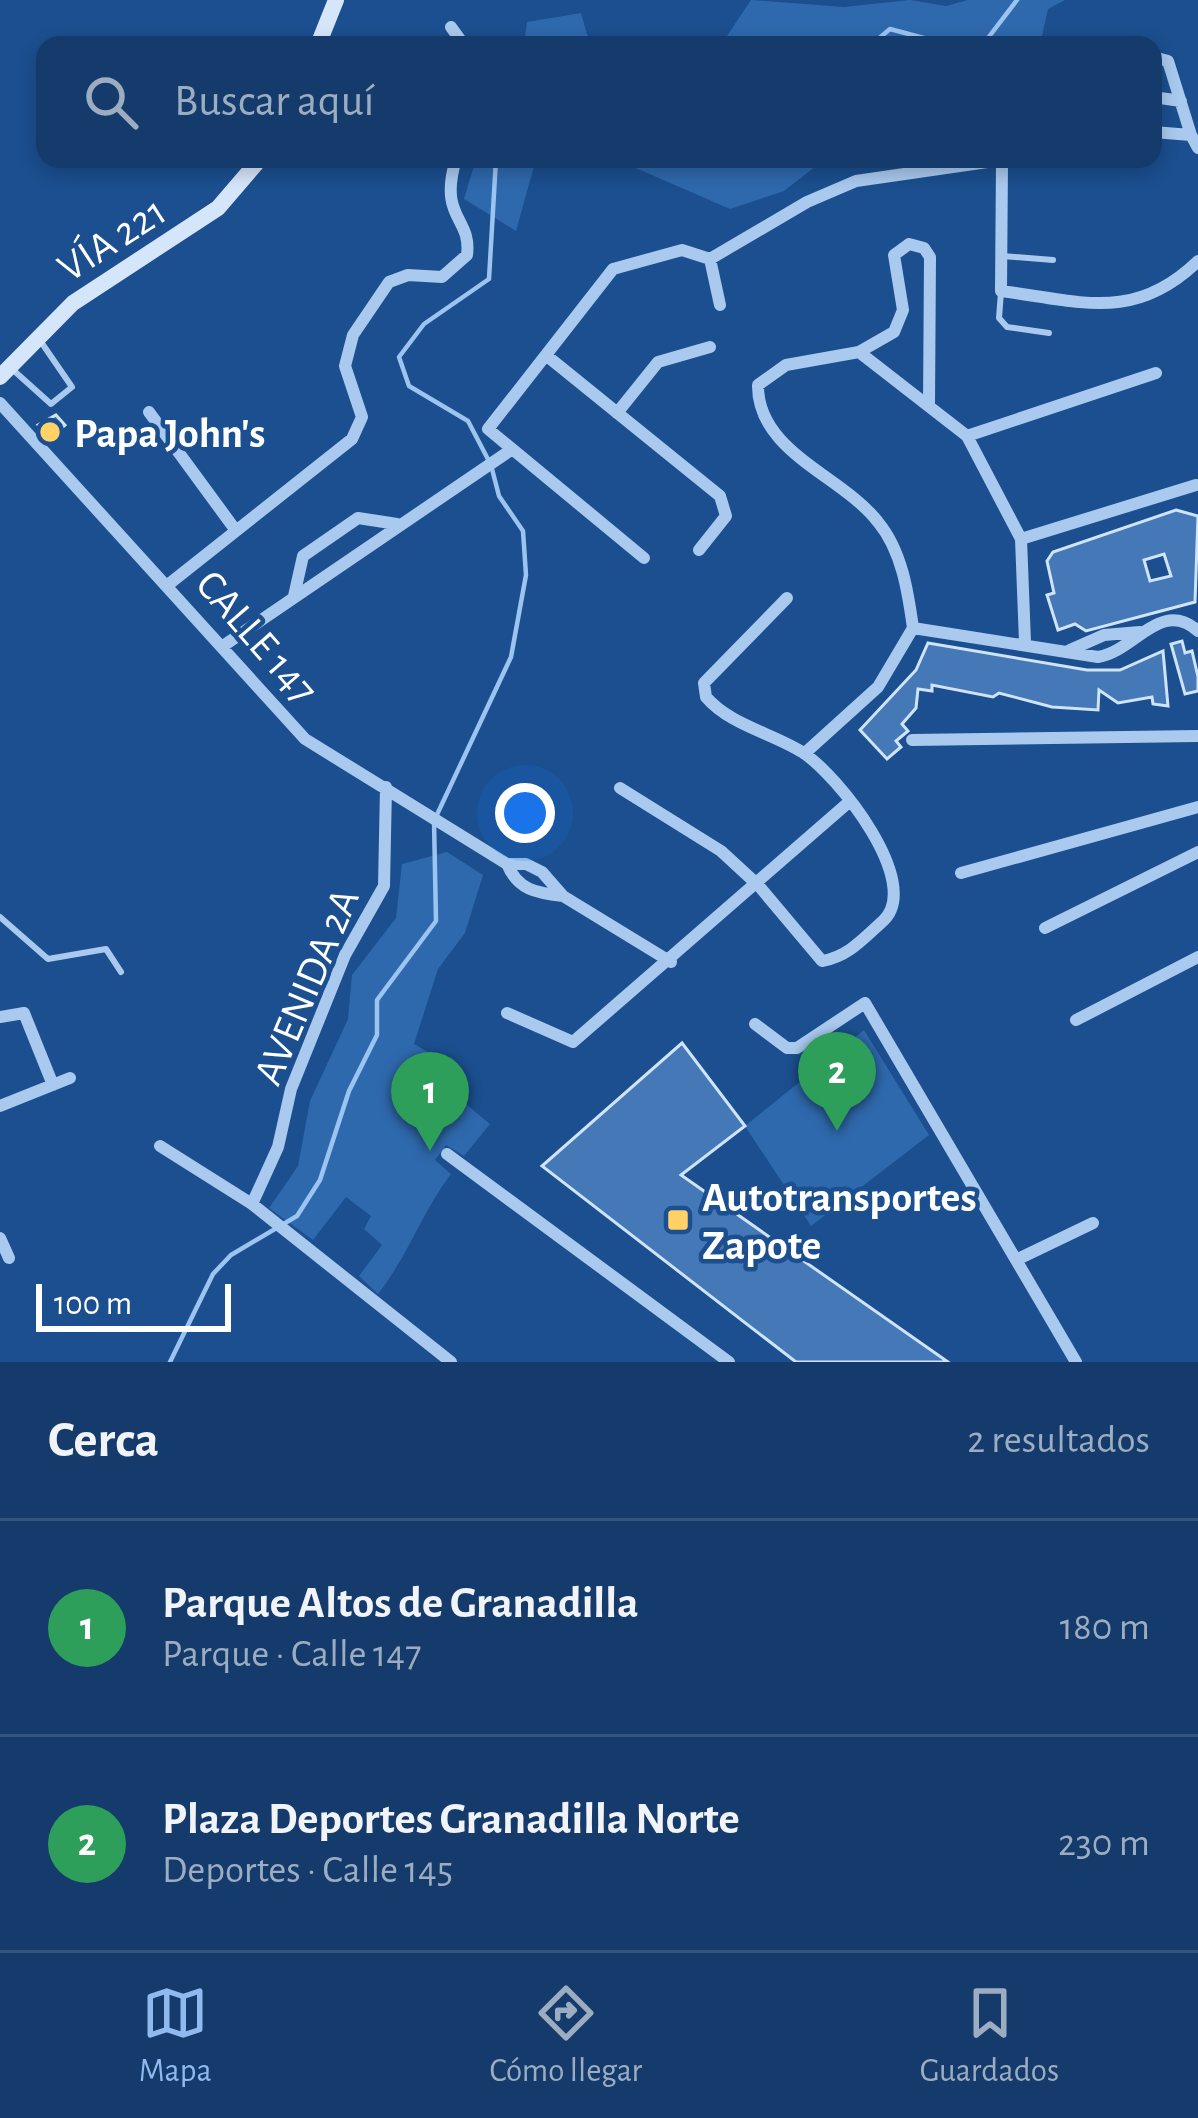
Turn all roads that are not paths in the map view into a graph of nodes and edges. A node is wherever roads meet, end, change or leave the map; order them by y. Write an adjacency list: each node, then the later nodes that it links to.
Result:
1 (336, 0): 3 (main road)
2 (452, 27): 4 (street)
3 (322, 36)
4 (458, 36)
5 (1162, 59): 7 (street)
6 (1162, 98): 7 (street)
7 (1181, 101): 9 (street)
8 (1162, 134): 9 (street)
9 (1194, 141)
10 (252, 168): 21 (main road, VÍA 221)
11 (454, 168): 35 (street)
12 (948, 168): 15 (street)
13 (1005, 168): 14 (street)
14 (1000, 255): 16 (lane); 18 (street)
15 (710, 259): 19 (street); 24 (street)
16 (1052, 260)
17 (1198, 261): 18 (street)
18 (1001, 291): 20 (lane)
19 (720, 305)
20 (1049, 333)
21 (38, 338): 25 (main road, VÍA 221); 25 (lane)
22 (710, 347): 30 (street)
23 (859, 352): 28 (street); 28 (street); 42 (street)
24 (547, 356): 30 (street); 32 (street)
25 (5, 372)
26 (1156, 373): 31 (street)
27 (0, 403): 39 (street, CALLE 147)
28 (928, 404): 31 (street)
29 (149, 412): 35 (street)
30 (617, 413): 37 (street)
31 (967, 436): 36 (street)
32 (511, 450): 34 (street); 38 (street)
33 (1196, 484): 36 (street)
34 (398, 524): 40 (street); 40 (street)
35 (234, 528): 39 (street)
36 (1021, 539): 45 (street)
37 (699, 550)
38 (644, 558)
39 (169, 584): 46 (street, CALLE 147)
40 (294, 597): 46 (street)
41 (787, 598): 50 (street)
42 (913, 628): 45 (street); 50 (street)
43 (1198, 631): 44 (street)
44 (1141, 632): 47 (street); 47 (street)
45 (1025, 642): 47 (street)
46 (224, 646): 51 (street, CALLE 147)
47 (1070, 650)
48 (1198, 736): 49 (street)
49 (912, 740)
50 (805, 754): 53 (street)
51 (386, 787): 56 (street, CALLE 147); 74 (street, AVENIDA 2A)
52 (620, 788): 58 (street)
53 (849, 802): 58 (street); 58 (street)
54 (1198, 806): 57 (street)
55 (1198, 852): 61 (street)
56 (507, 863): 59 (street); 59 (street)
57 (961, 873)
58 (759, 886): 63 (street)
59 (563, 896): 63 (street)
60 (0, 917): 64 (lane)
61 (1046, 928)
62 (1198, 957): 67 (street)
63 (671, 962): 65 (street)
64 (121, 972)
65 (507, 1013)
66 (0, 1017): 70 (street)
67 (1076, 1020)
68 (755, 1024): 78 (street)
69 (70, 1078): 70 (street)
70 (53, 1085): 71 (street)
71 (0, 1106)
72 (160, 1146): 74 (street)
73 (447, 1154): 80 (street)
74 (252, 1204): 79 (street)
75 (1094, 1222): 78 (street)
76 (0, 1238): 77 (street)
77 (9, 1258)
78 (1016, 1260): 81 (street)
79 (451, 1362)
80 (729, 1362)
81 (1076, 1362)

